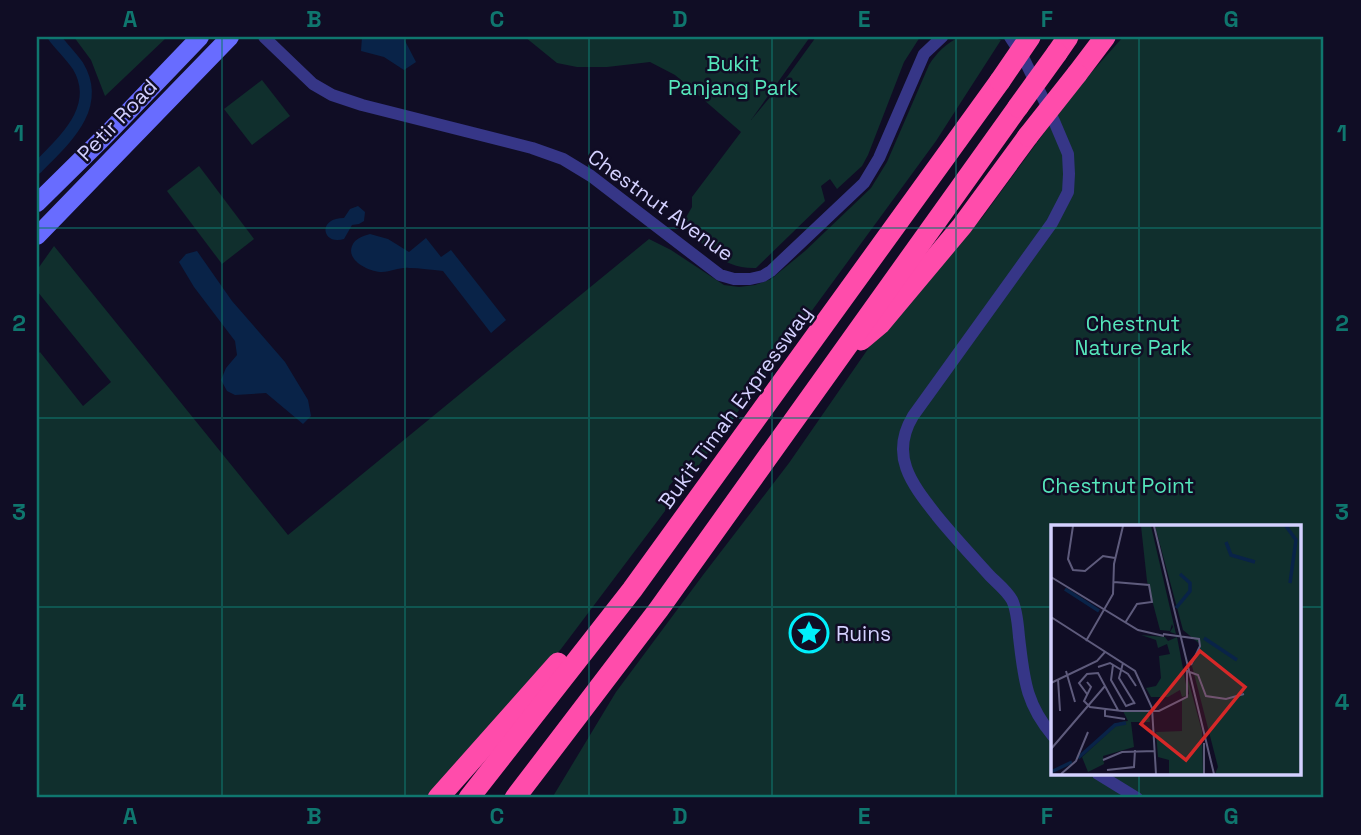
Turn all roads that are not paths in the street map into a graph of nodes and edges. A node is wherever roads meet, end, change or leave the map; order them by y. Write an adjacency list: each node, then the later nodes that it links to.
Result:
1 (200, 37): 9 (main road, Petir Road)
2 (230, 37): 10 (main road, Petir Road)
3 (264, 37): 4 (street, Chestnut Avenue)
4 (942, 37)
5 (1010, 37): 13 (street)
6 (1030, 37): 12 (highway, Bukit Timah Expressway, bridge)
7 (1105, 37): 11 (highway, bridge)
8 (1063, 45): 11 (highway, bridge)
9 (37, 203)
10 (37, 236)
11 (831, 367): 15 (highway)
12 (632, 590): 16 (highway); 17 (highway, Bukit Timah Expressway)
13 (1051, 733)
14 (1101, 776): 18 (street)
15 (520, 794)
16 (438, 798)
17 (469, 798)
18 (1137, 798)

